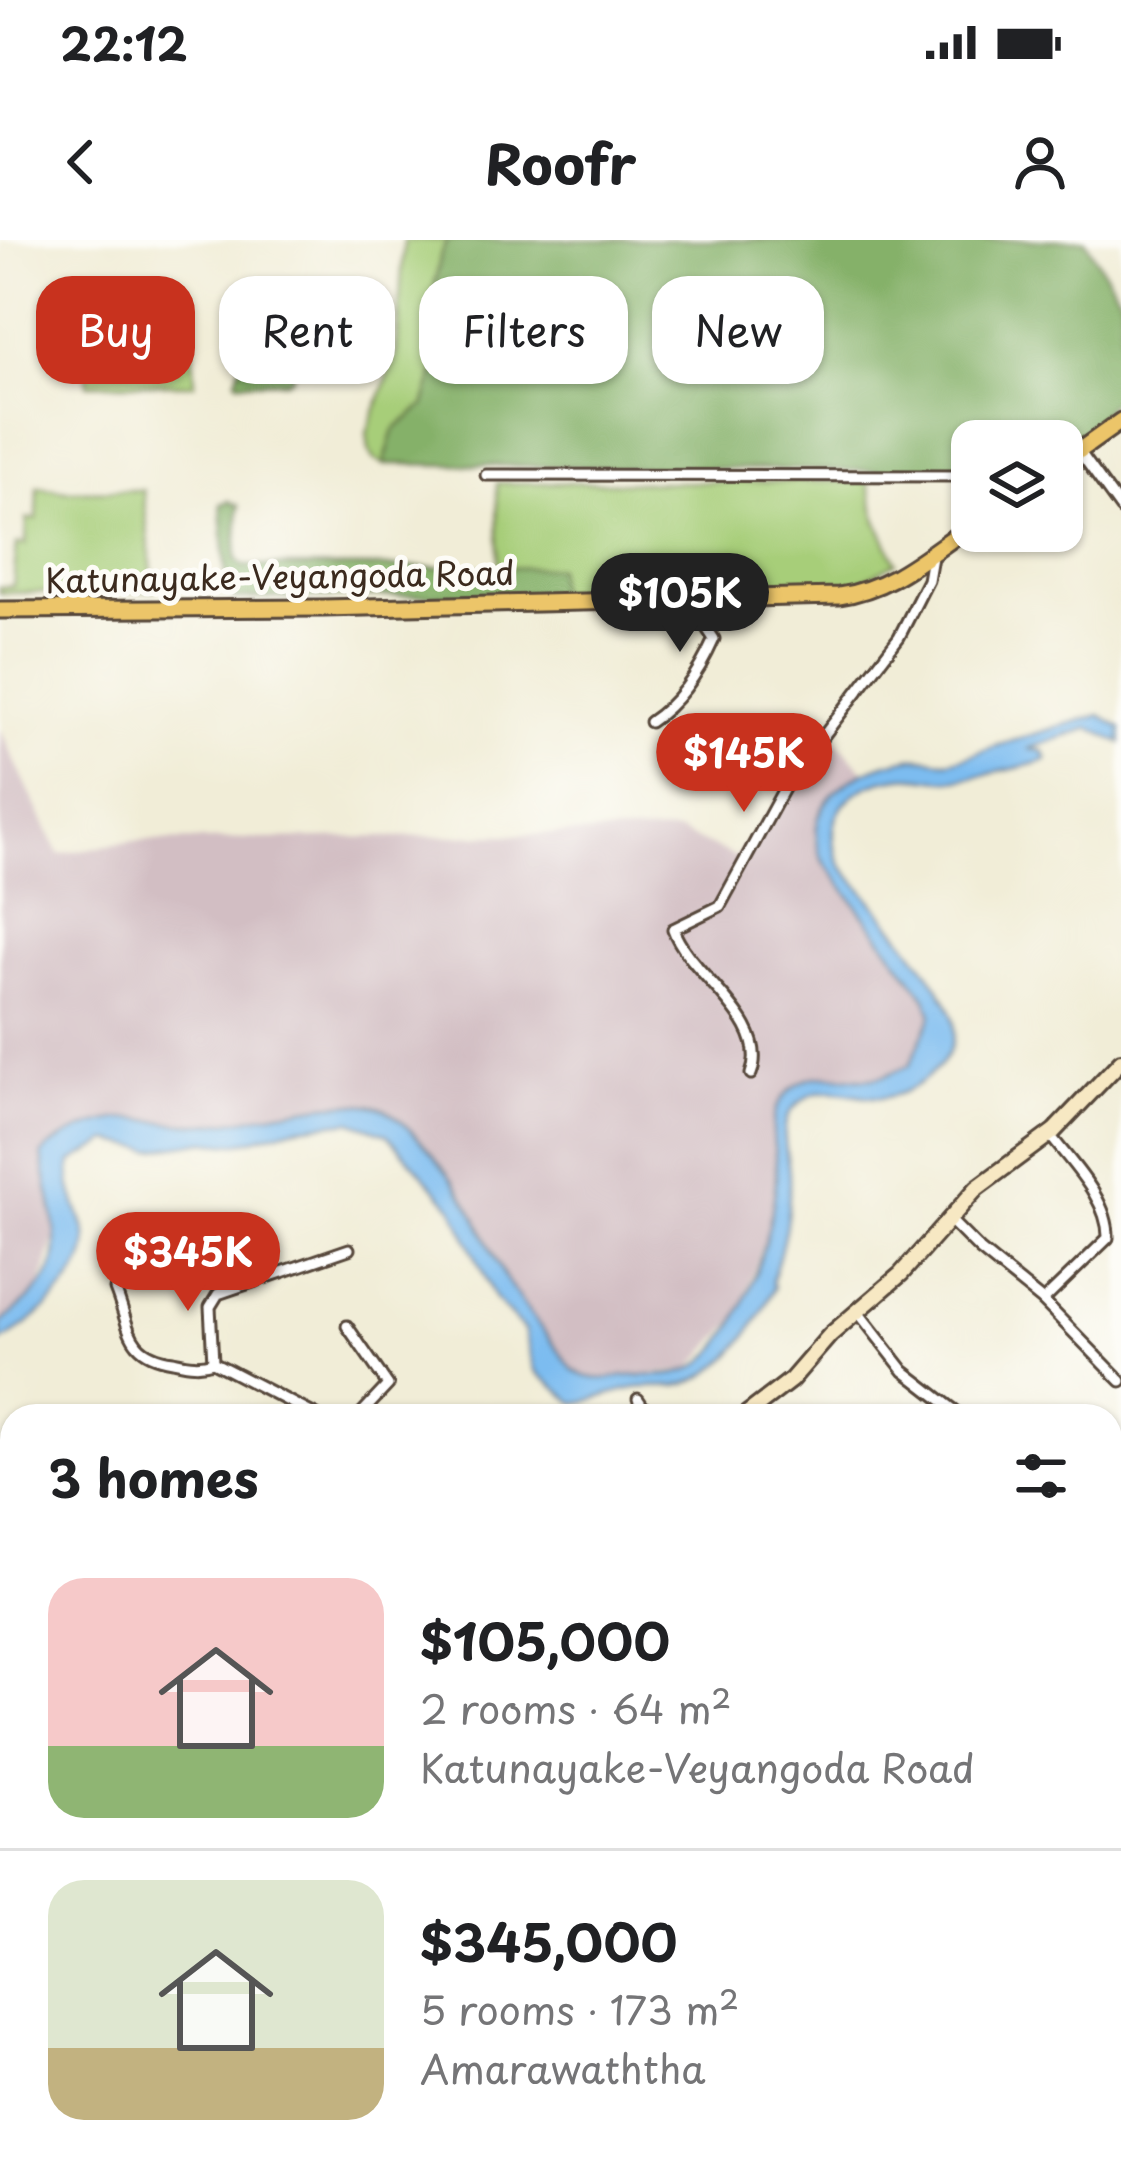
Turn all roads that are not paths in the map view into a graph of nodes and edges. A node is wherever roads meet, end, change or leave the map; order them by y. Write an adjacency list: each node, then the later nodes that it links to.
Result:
1 (1121, 421): 2 (main road)
2 (1083, 448)
3 (1083, 457): 6 (street)
4 (486, 475): 5 (street)
5 (951, 476)
6 (1121, 509)
7 (951, 539): 8 (main road, Katunayake-Veyangoda Road)
8 (933, 551): 9 (main road, Katunayake-Veyangoda Road); 13 (street)
9 (713, 599): 10 (main road, Katunayake-Veyangoda Road); 11 (street)
10 (0, 610)
11 (650, 722)
12 (1121, 1061): 14 (street)
13 (751, 1074)
14 (1050, 1135): 15 (street); 18 (street)
15 (949, 1218): 18 (street); 19 (street)
16 (350, 1249): 21 (street)
17 (115, 1289): 21 (street)
18 (1043, 1301): 22 (street)
19 (859, 1312): 27 (street); 28 (street)
20 (347, 1326): 25 (street)
21 (213, 1362): 24 (street)
22 (1121, 1381)
23 (638, 1399): 26 (street)
24 (294, 1404)
25 (370, 1404)
26 (641, 1404)
27 (760, 1404)
28 (947, 1404)

